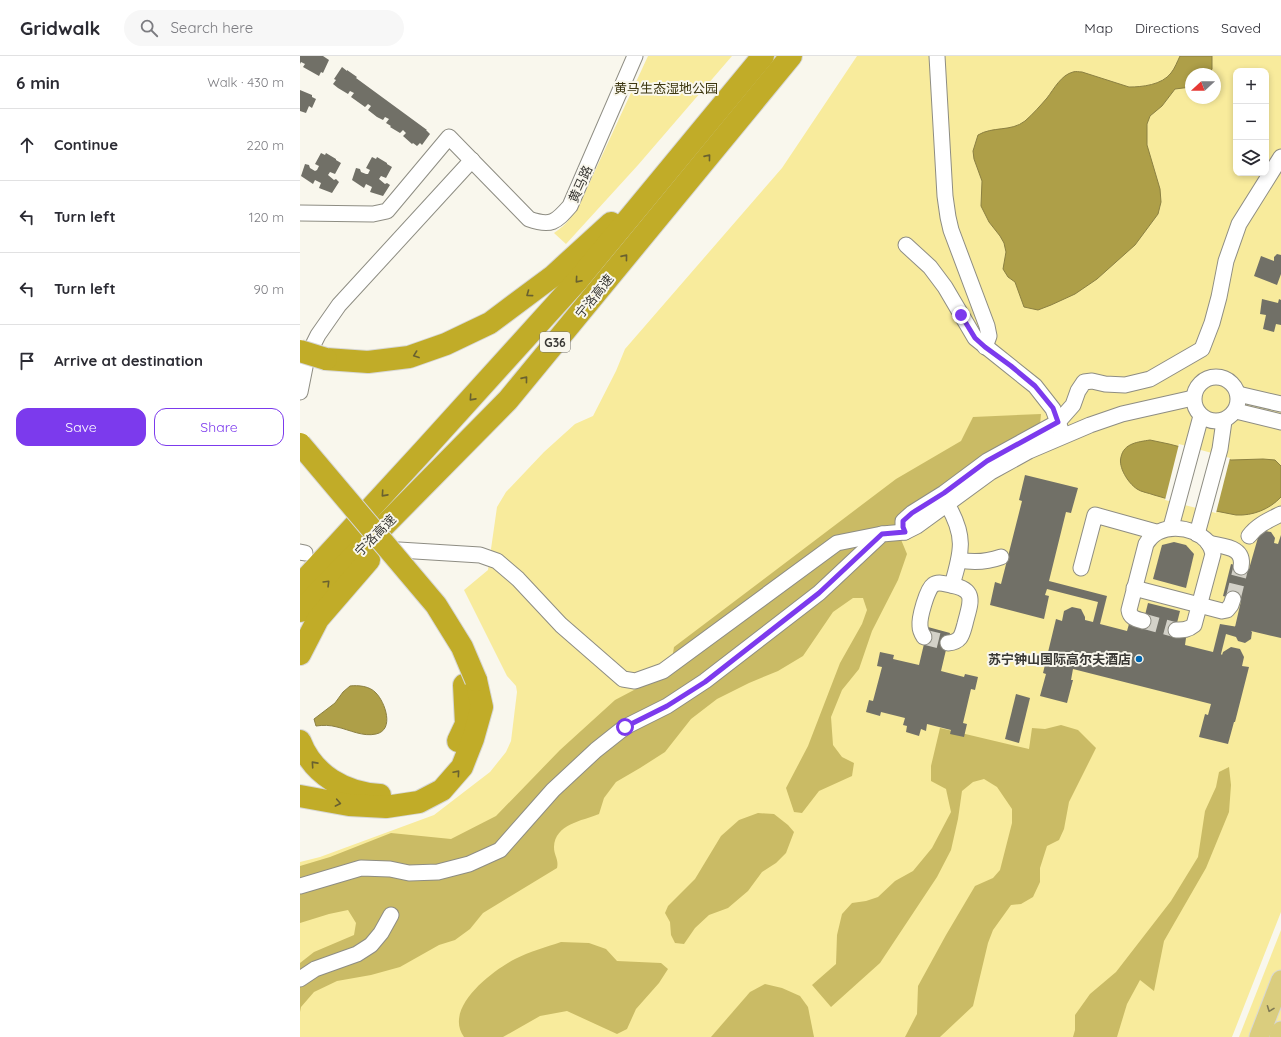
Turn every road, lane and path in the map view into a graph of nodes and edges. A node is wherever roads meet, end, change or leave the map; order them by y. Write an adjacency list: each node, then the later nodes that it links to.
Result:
1 (636, 56): 6 (street, 黄马路)
2 (762, 56): 10 (highway, one-way to 10, bridge); 37 (highway, 宁洛高速 / G36, one-way to 37)
3 (791, 56): 14 (highway, 宁洛高速 / G36, one-way to 3)
4 (937, 56): 9 (street)
5 (1281, 157): 19 (street)
6 (472, 160): 7 (street, 黄马路); 11 (street)
7 (300, 213)
8 (906, 245): 9 (street)
9 (985, 347): 19 (street)
10 (300, 351)
11 (300, 392)
12 (1238, 394): 13 (street); 15 (street); 16 (street)
13 (1193, 398): 17 (street); 21 (street)
14 (508, 400): 42 (highway, 宁洛高速 / G36, one-way to 14); 47 (highway)
15 (1281, 404)
16 (1236, 411): 18 (street); 20 (street)
17 (1201, 416): 18 (street); 26 (street)
18 (1224, 421): 31 (street)
19 (1058, 422): 21 (street); 27 (street)
20 (1281, 422)
21 (1064, 436): 24 (street)
22 (300, 444): 48 (highway, bridge)
23 (300, 464): 48 (highway)
24 (947, 504): 27 (street); 34 (street)
25 (1281, 514): 30 (street)
26 (1171, 528): 28 (street); 31 (street)
27 (905, 532): 29 (street)
28 (1156, 532): 36 (street); 39 (street)
29 (882, 534): 32 (street); 51 (street)
30 (1249, 536)
31 (1203, 538): 35 (street); 41 (street)
32 (399, 550)
33 (1001, 557): 34 (street)
34 (959, 560): 38 (street)
35 (1241, 567)
36 (1081, 568)
37 (300, 585)
38 (952, 585): 45 (street); 46 (street)
39 (1134, 588): 41 (street); 43 (street)
40 (1233, 599): 41 (street)
41 (1199, 606): 44 (street)
42 (300, 611)
43 (1143, 621)
44 (1176, 630)
45 (924, 637)
46 (948, 643)
47 (300, 654)
48 (470, 682): 49 (highway, one-way to 49); 50 (highway, one-way to 48)
49 (300, 742)
50 (300, 796)
51 (300, 886)
52 (391, 915): 53 (street)
53 (300, 979)
54 (1281, 980): 56 (main road, one-way to 56)
55 (1281, 1031): 57 (main road)
56 (1259, 1037)
57 (1279, 1037)

